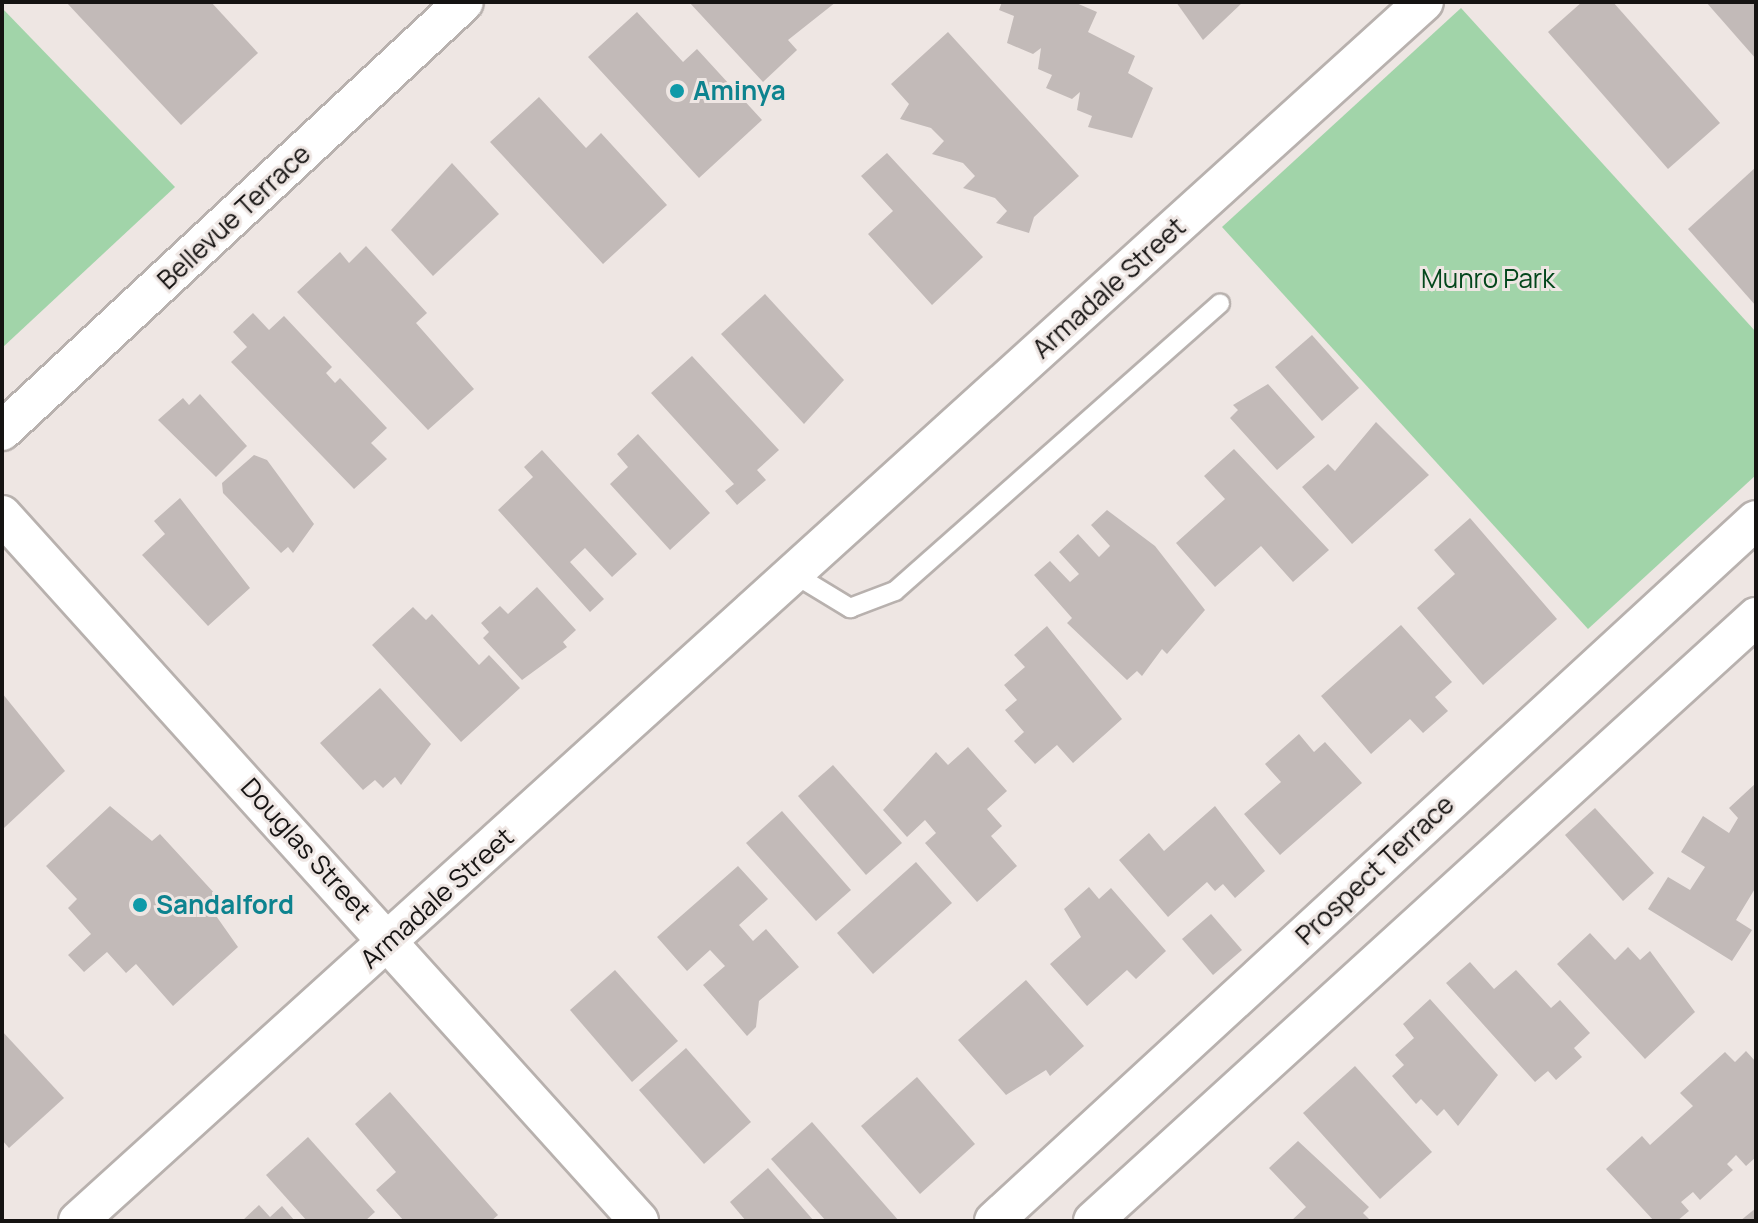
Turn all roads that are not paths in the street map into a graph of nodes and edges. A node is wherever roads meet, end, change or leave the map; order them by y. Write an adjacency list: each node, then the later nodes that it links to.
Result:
1 (464, 2): 4 (street, Bellevue Terrace)
2 (1424, 2): 7 (street, Armadale Street)
3 (1220, 303): 7 (lane)
4 (2, 431)
5 (2, 515): 9 (street, Douglas Street)
6 (1756, 520): 12 (street, Prospect Terrace)
7 (794, 574): 9 (street, Armadale Street)
8 (1756, 617): 13 (street)
9 (389, 941): 10 (street, Armadale Street); 11 (street, Douglas Street)
10 (78, 1221)
11 (639, 1221)
12 (994, 1221)
13 (1093, 1221)

